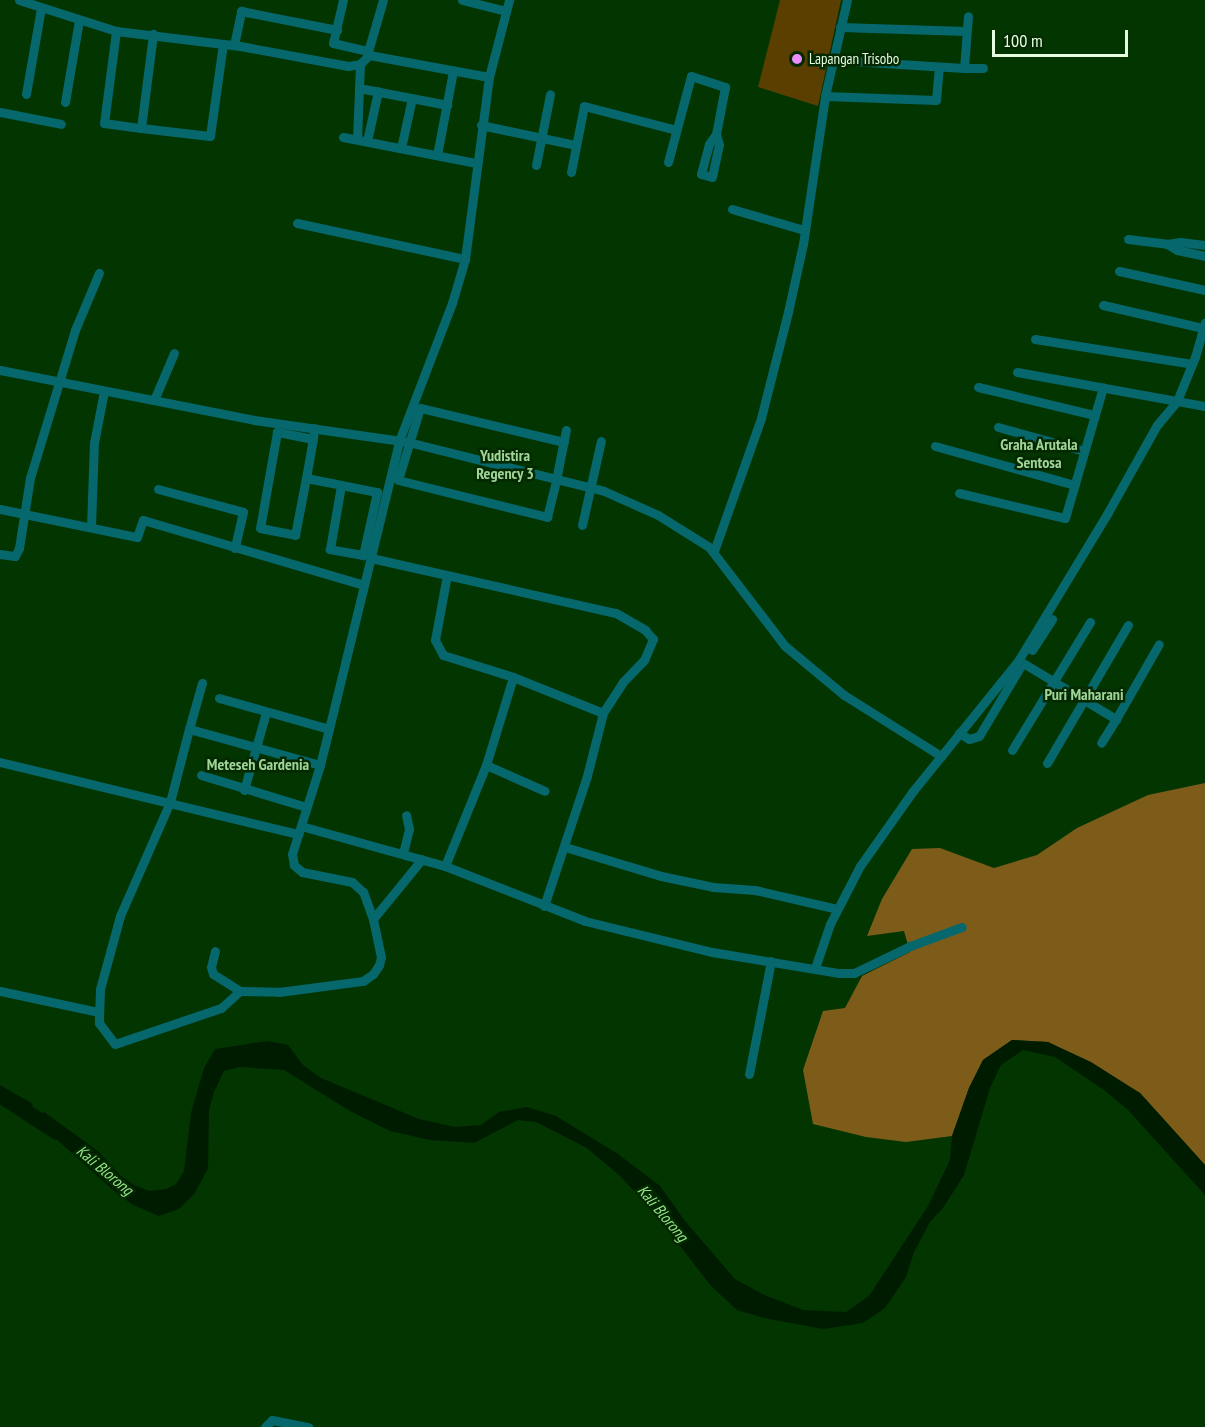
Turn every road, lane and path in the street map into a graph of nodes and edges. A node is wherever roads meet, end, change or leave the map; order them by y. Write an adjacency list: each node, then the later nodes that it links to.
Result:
1 (19, 0): 7 (street)
2 (343, 0): 12 (street)
3 (383, 0): 18 (street)
4 (462, 0): 8 (street)
5 (509, 0): 8 (street)
6 (847, 0): 11 (street)
7 (41, 8): 10 (street); 28 (street)
8 (506, 11): 25 (street)
9 (968, 15): 14 (street)
10 (79, 20): 13 (street); 32 (street)
11 (840, 27): 14 (street); 19 (street)
12 (337, 30): 17 (street); 18 (street)
13 (116, 31): 15 (street); 37 (street)
14 (966, 31): 22 (street)
15 (153, 34): 16 (street); 37 (street)
16 (223, 44): 17 (street); 37 (street)
17 (234, 45): 20 (street)
18 (368, 53): 20 (street); 24 (street)
19 (834, 60): 21 (street); 30 (street)
20 (360, 64): 26 (street)
21 (939, 67): 22 (street); 30 (street)
22 (964, 68): 23 (street)
23 (983, 68)
24 (453, 70): 25 (street); 33 (street)
25 (489, 77): 36 (street)
26 (359, 87): 27 (street); 42 (street)
27 (378, 91): 31 (street); 43 (street)
28 (26, 94)
29 (550, 94): 41 (street)
30 (825, 96): 53 (street)
31 (412, 98): 33 (street); 45 (street)
32 (65, 102)
33 (447, 105): 46 (street)
34 (0, 112): 35 (street)
35 (61, 124)
36 (481, 125): 41 (street); 48 (street)
37 (141, 128)
38 (676, 130): 39 (street); 44 (street); 47 (street)
39 (716, 134)
40 (343, 137): 42 (street)
41 (541, 138): 44 (street); 49 (street)
42 (357, 139): 43 (street)
43 (367, 141): 45 (street)
44 (576, 145): 50 (street)
45 (401, 148): 46 (street)
46 (437, 155): 48 (street)
47 (668, 162)
48 (476, 163): 58 (street)
49 (536, 165)
50 (571, 172)
51 (732, 209): 53 (street)
52 (297, 223): 58 (street)
53 (804, 230): 98 (street)
54 (1128, 239): 55 (street)
55 (1167, 244): 56 (street); 57 (street)
56 (1205, 245)
57 (1205, 256)
58 (465, 259): 83 (street)
59 (1119, 271): 61 (street)
60 (99, 273): 69 (street)
61 (1205, 290)
62 (1103, 305): 63 (street)
63 (1204, 325): 66 (street)
64 (1035, 339): 66 (street)
65 (174, 353): 73 (street)
66 (1192, 364): 74 (street)
67 (0, 370): 69 (street)
68 (1017, 372): 71 (street)
69 (59, 383): 72 (street); 94 (street)
70 (978, 387): 76 (street)
71 (1103, 387): 74 (street); 76 (street)
72 (104, 391): 73 (street); 96 (street)
73 (154, 400): 78 (street)
74 (1177, 401): 75 (street); 118 (street)
75 (1205, 406)
76 (1095, 415): 85 (street)
77 (998, 427): 85 (street)
78 (314, 428): 80 (street); 83 (street)
79 (566, 430): 82 (street)
80 (313, 439): 86 (street); 86 (street)
81 (601, 441): 90 (street)
82 (564, 442): 83 (street); 87 (street)
83 (404, 443): 87 (street); 87 (street); 100 (street)
84 (935, 446): 89 (street)
85 (1084, 451): 89 (street)
86 (306, 478): 88 (street)
87 (556, 480): 90 (street)
88 (341, 485): 88 (street)
89 (1075, 485): 92 (street)
90 (590, 488): 95 (street); 98 (street)
91 (158, 489): 97 (street)
92 (959, 493)
93 (0, 508): 94 (street)
94 (23, 514): 96 (street); 99 (street)
95 (582, 525)
96 (91, 527): 97 (street)
97 (235, 548): 102 (street)
98 (714, 551): 122 (street)
99 (0, 554)
100 (370, 558): 101 (street); 102 (street)
101 (447, 574): 108 (street); 114 (street)
102 (364, 585): 117 (street)
103 (1052, 619): 107 (street)
104 (1090, 622): 109 (street)
105 (1128, 625): 112 (street)
106 (1159, 644): 115 (street)
107 (1023, 663): 109 (street); 118 (street)
108 (513, 677): 114 (street); 126 (street)
109 (1053, 682): 112 (street); 121 (street)
110 (202, 683): 116 (street)
111 (219, 698): 113 (street)
112 (1085, 700): 115 (street); 124 (street)
113 (266, 712): 117 (street); 120 (street)
114 (603, 713): 134 (street)
115 (1116, 719): 119 (street)
116 (189, 729): 120 (street); 130 (street)
117 (329, 729): 125 (street)
118 (959, 733): 122 (street)
119 (1101, 743)
120 (256, 749): 125 (street); 128 (street)
121 (1012, 750)
122 (941, 756): 139 (street)
123 (0, 762): 130 (street)
124 (1047, 763)
125 (320, 765): 131 (street)
126 (486, 765): 129 (street); 137 (street)
127 (201, 775): 128 (street)
128 (244, 790): 131 (street)
129 (545, 791)
130 (170, 802): 133 (street); 147 (street)
131 (306, 807): 133 (street)
132 (406, 815): 135 (street)
133 (300, 830): 135 (street); 140 (street)
134 (565, 847): 138 (street); 139 (street)
135 (403, 853): 136 (street)
136 (422, 859): 137 (street); 140 (street)
137 (445, 866): 138 (street)
138 (544, 906): 143 (street)
139 (837, 909): 144 (street)
140 (373, 919): 146 (street)
141 (962, 927): 144 (street)
142 (215, 951): 146 (street)
143 (771, 961): 144 (street); 148 (street)
144 (815, 968)
145 (0, 991): 147 (street)
146 (240, 991): 147 (street)
147 (98, 1012)
148 (749, 1074)
149 (268, 1423): 150 (street)
150 (308, 1427)

